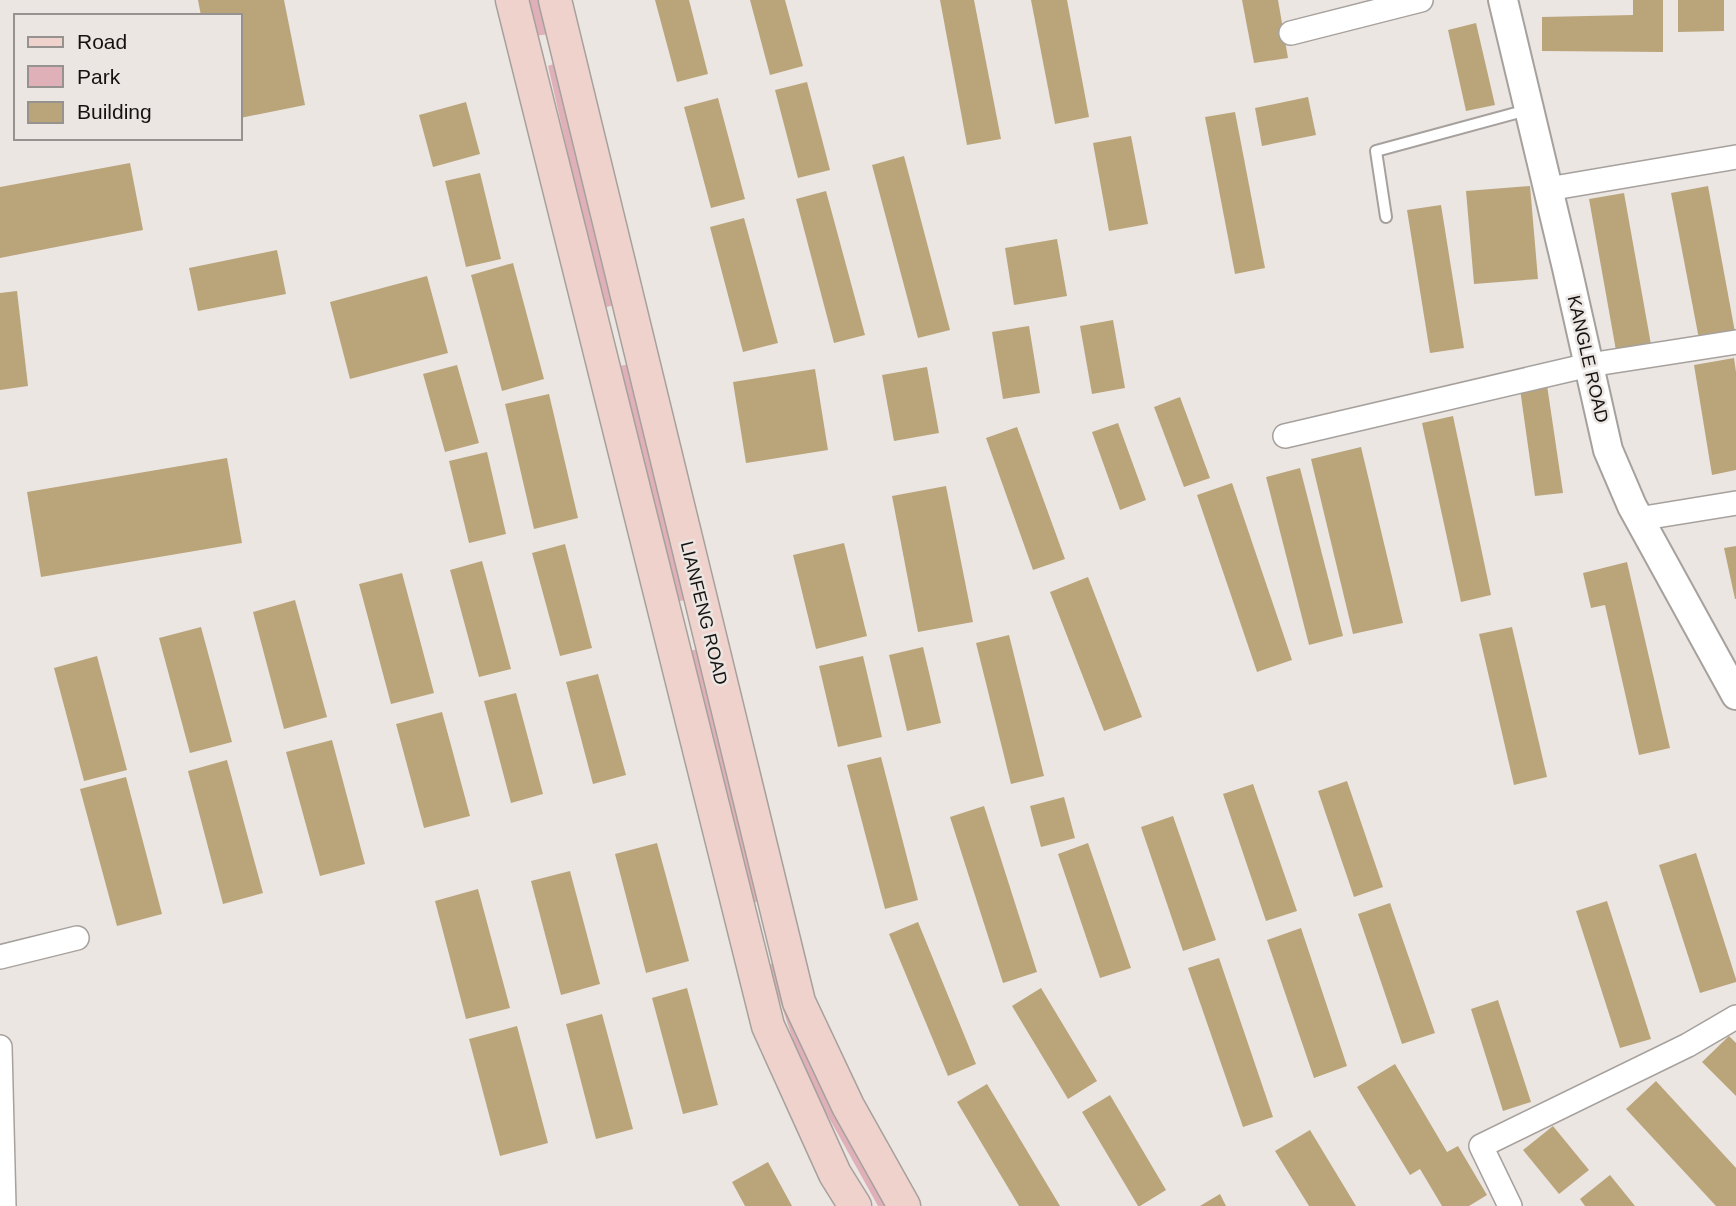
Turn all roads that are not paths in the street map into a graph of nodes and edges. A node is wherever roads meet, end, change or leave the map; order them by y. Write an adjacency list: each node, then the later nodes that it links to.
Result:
1 (512, 0): 21 (main road)
2 (555, 0): 22 (main road, LIANFENG ROAD)
3 (1421, 0): 5 (street)
4 (1503, 0): 6 (street, KANGLE ROAD)
5 (1291, 33)
6 (1529, 110): 8 (street, KANGLE ROAD); 9 (lane)
7 (1736, 157): 8 (street)
8 (1548, 189): 11 (street, KANGLE ROAD)
9 (1386, 217)
10 (1736, 342): 11 (street)
11 (1589, 365): 12 (street); 14 (street, KANGLE ROAD)
12 (1285, 436)
13 (1736, 503): 14 (street)
14 (1639, 519): 15 (street, KANGLE ROAD)
15 (1733, 683)
16 (77, 938): 17 (street)
17 (0, 957)
18 (1736, 1017): 23 (street)
19 (0, 1047): 20 (street)
20 (4, 1206)
21 (855, 1206)
22 (904, 1206)
23 (1510, 1206)

